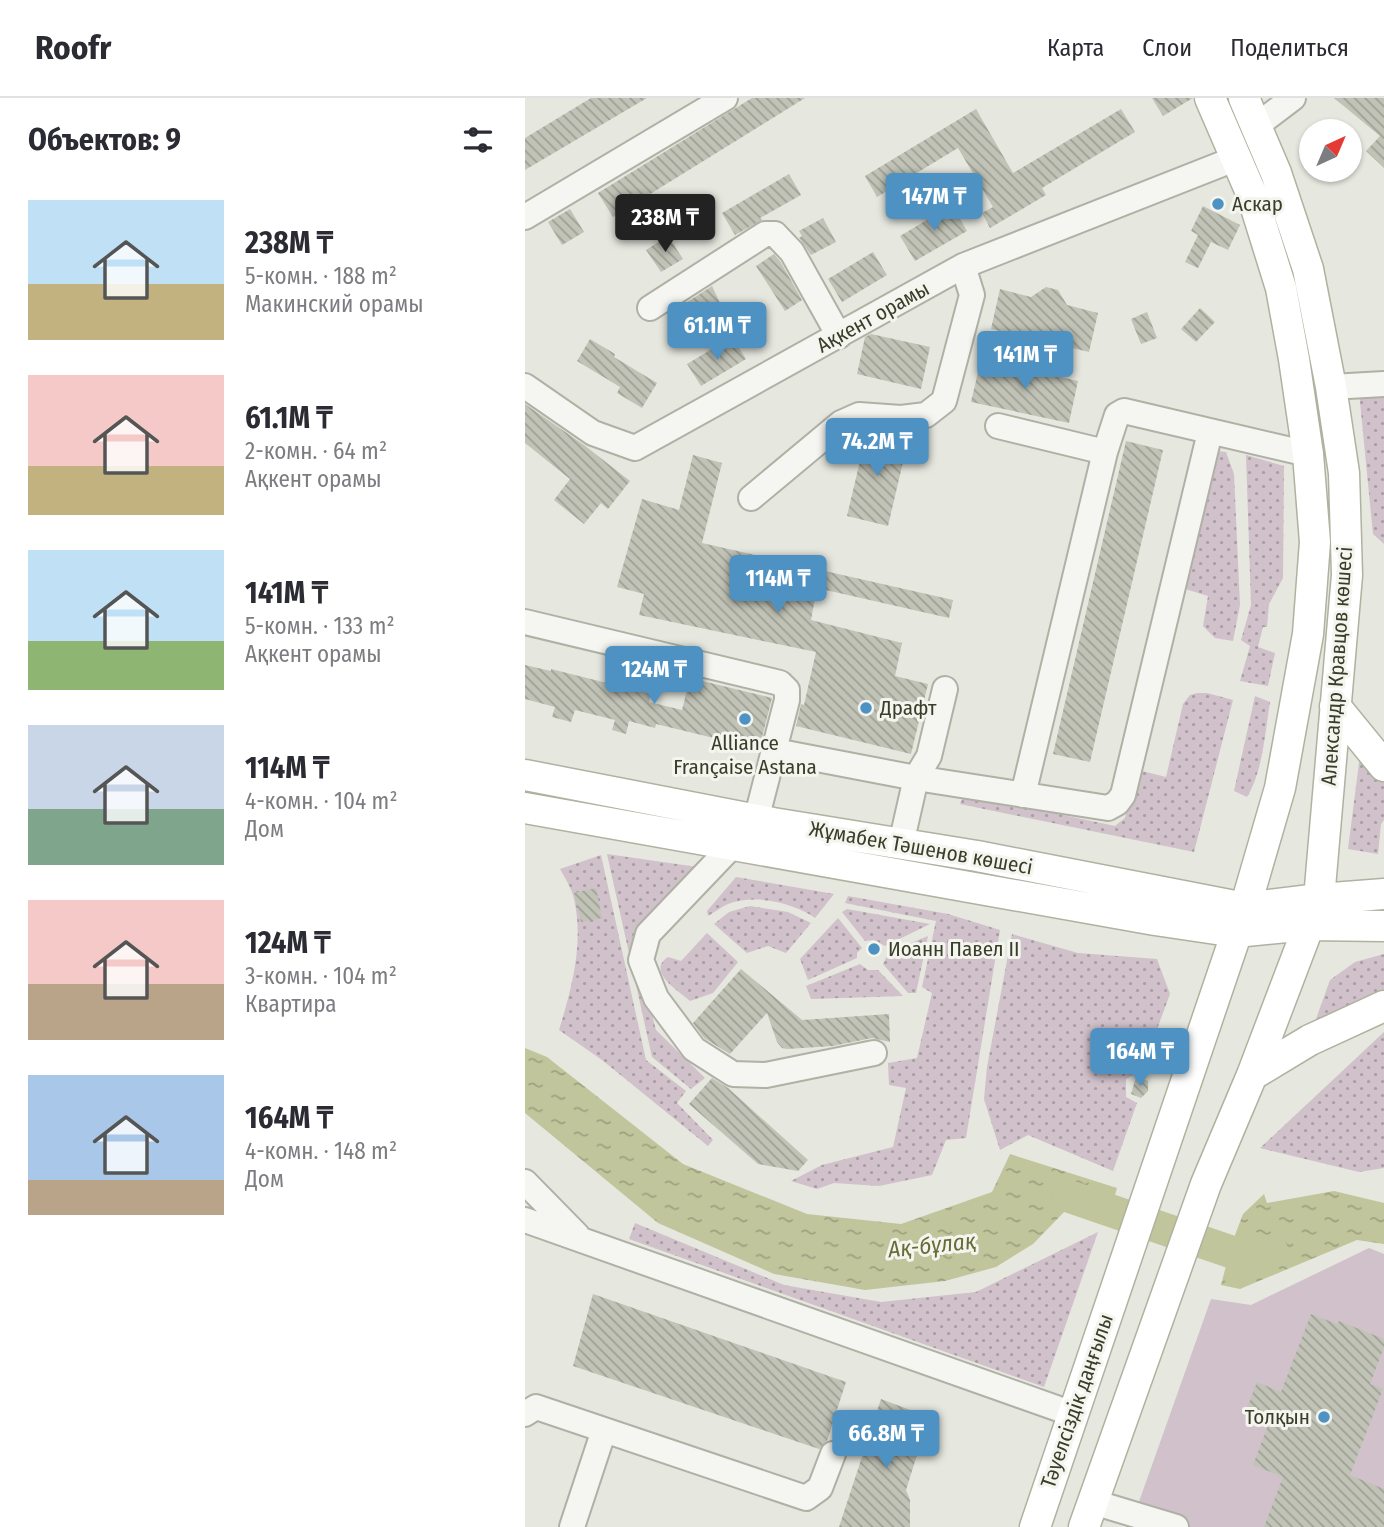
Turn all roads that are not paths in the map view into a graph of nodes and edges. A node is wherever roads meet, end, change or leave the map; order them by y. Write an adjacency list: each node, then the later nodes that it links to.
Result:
1 (725, 98): 7 (street)
2 (1209, 98): 6 (main road, Александр Кравцов көшесі)
3 (1244, 98): 5 (main road, Александр Кравцов көшесі)
4 (1293, 98): 5 (street)
5 (1256, 126): 13 (main road, Александр Кравцов көшесі)
6 (1237, 158): 8 (street, Ақкент орамы); 17 (main road, Александр Кравцов көшесі)
7 (525, 217)
8 (963, 266): 10 (street, Ақкент орамы); 18 (street)
9 (650, 308): 10 (street)
10 (839, 336): 12 (street, Ақкент орамы)
11 (1384, 384): 13 (street)
12 (525, 386)
13 (1331, 387): 21 (main road, Александр Кравцов көшесі)
14 (998, 426): 16 (street)
15 (1210, 432): 16 (street); 17 (street); 26 (street)
16 (1105, 452): 26 (street)
17 (1308, 454): 33 (main road, Александр Кравцов көшесі)
18 (751, 498)
19 (525, 622): 22 (street)
20 (945, 689): 25 (street)
21 (1335, 706): 23 (main road); 32 (main road, Александр Кравцов көшесі)
22 (775, 751): 25 (street); 28 (street)
23 (1384, 766)
24 (525, 775): 28 (main road, Жұмабек Тәшенов көшесі)
25 (916, 778): 26 (street); 29 (street)
26 (1023, 794)
27 (525, 808): 30 (main road, Жұмабек Тәшенов көшесі)
28 (756, 820): 29 (main road, Жұмабек Тәшенов көшесі)
29 (901, 844): 33 (main road, Жұмабек Тәшенов көшесі)
30 (733, 845): 33 (main road, Жұмабек Тәшенов көшесі); 36 (street)
31 (1384, 894): 32 (main road)
32 (1314, 912): 33 (main road, Жұмабек Тәшенов көшесі); 34 (main road); 37 (main road, Александр Кравцов көшесі)
33 (1241, 920): 38 (main road, Александр Кравцов көшесі)
34 (1384, 926)
35 (1384, 1006): 37 (main road)
36 (874, 1053)
37 (1252, 1075): 46 (main road, Александр Кравцов көшесі)
38 (1158, 1165): 43 (main road, Тәуелсіздік даңғылы)
39 (525, 1182): 41 (street)
40 (525, 1220): 41 (street)
41 (582, 1241): 43 (street)
42 (525, 1414): 44 (street)
43 (1073, 1414): 48 (main road, Тәуелсіздік даңғылы)
44 (604, 1430): 45 (street); 47 (street)
45 (833, 1454)
46 (1088, 1515): 49 (street)
47 (572, 1527)
48 (1035, 1527)
49 (1176, 1527)

